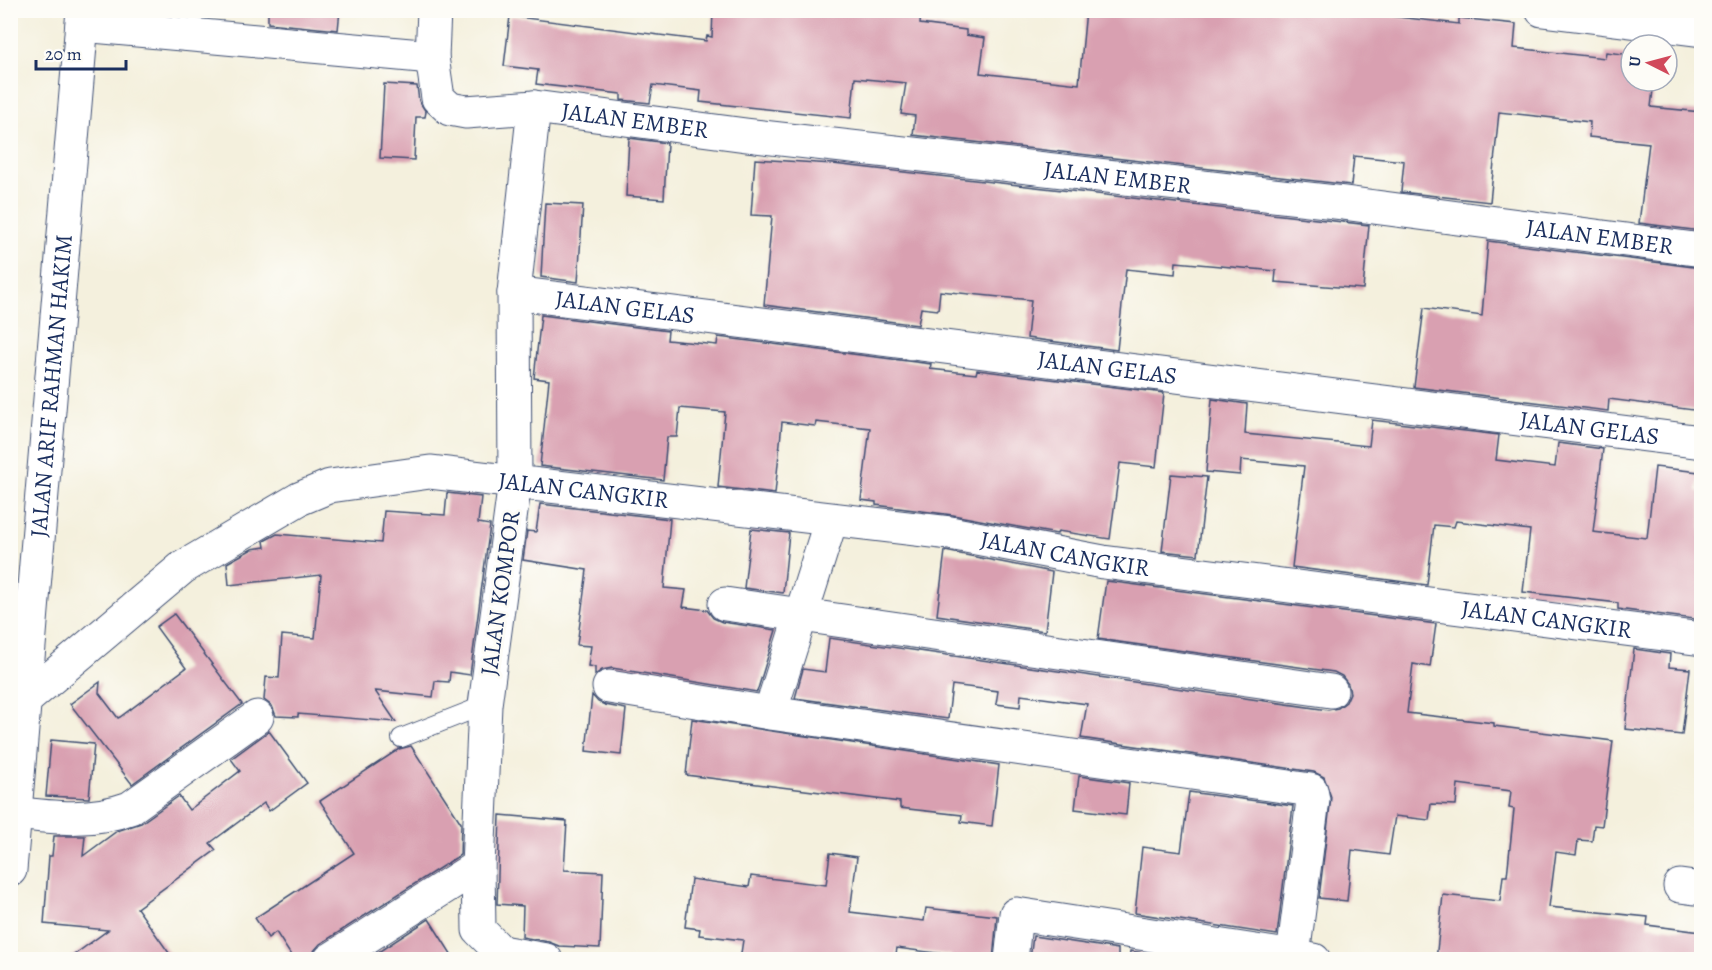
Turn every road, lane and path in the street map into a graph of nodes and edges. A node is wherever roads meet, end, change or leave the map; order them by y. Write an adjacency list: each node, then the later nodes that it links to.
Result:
1 (434, 10): 5 (street, JALAN EMBER)
2 (1542, 10): 4 (street)
3 (83, 18): 5 (street); 17 (street, JALAN ARIF RAHMAN HAKIM)
4 (1701, 30)
5 (432, 57): 6 (street, JALAN EMBER)
6 (534, 107): 7 (street, JALAN EMBER); 8 (street, JALAN KOMPOR)
7 (1701, 250)
8 (514, 293): 9 (street, JALAN GELAS); 10 (street, JALAN KOMPOR)
9 (1701, 442)
10 (515, 482): 11 (street, JALAN CANGKIR); 17 (street, JALAN CANGKIR); 18 (street, JALAN KOMPOR)
11 (831, 520): 13 (street); 14 (street, JALAN CANGKIR)
12 (725, 604): 13 (street)
13 (801, 616): 16 (street); 19 (street)
14 (1701, 639)
15 (609, 687): 19 (street)
16 (1331, 691)
17 (25, 700): 22 (street, JALAN ARIF RAHMAN HAKIM)
18 (485, 705): 21 (lane); 23 (street, JALAN KOMPOR)
19 (770, 713): 25 (street)
20 (257, 717): 22 (street)
21 (401, 738)
22 (15, 813): 24 (street, JALAN ARIF RAHMAN HAKIM)
23 (478, 866): 26 (street); 27 (street, JALAN KOMPOR)
24 (10, 870)
25 (1303, 958): 28 (street)
26 (330, 960)
27 (546, 960)
28 (1011, 960)

